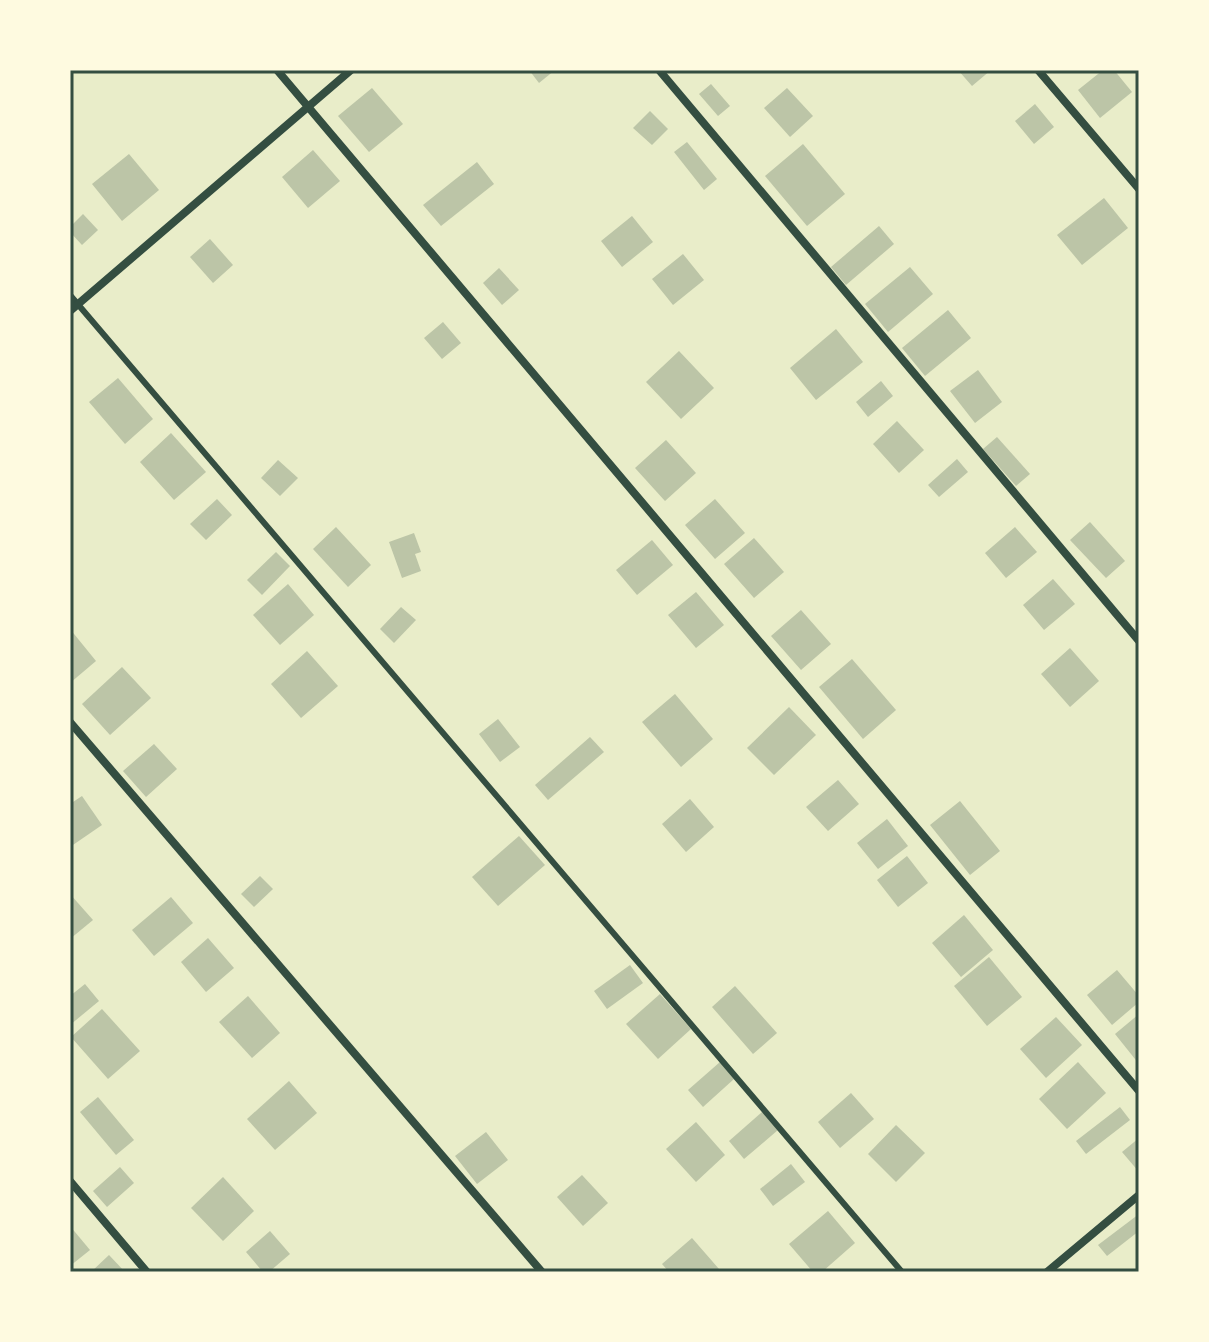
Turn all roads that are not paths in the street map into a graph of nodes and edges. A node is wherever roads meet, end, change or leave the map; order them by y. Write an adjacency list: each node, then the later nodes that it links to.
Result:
1 (277, 70): 5 (street)
2 (351, 70): 5 (street)
3 (659, 70): 9 (street)
4 (1038, 70): 6 (street)
5 (308, 107): 8 (street); 11 (street)
6 (1139, 189)
7 (70, 295): 8 (lane)
8 (74, 308): 16 (lane)
9 (1139, 641)
10 (70, 722): 15 (street)
11 (1139, 1091)
12 (70, 1181): 14 (street)
13 (1139, 1195): 17 (street)
14 (147, 1272)
15 (542, 1272)
16 (902, 1272)
17 (1047, 1272)

